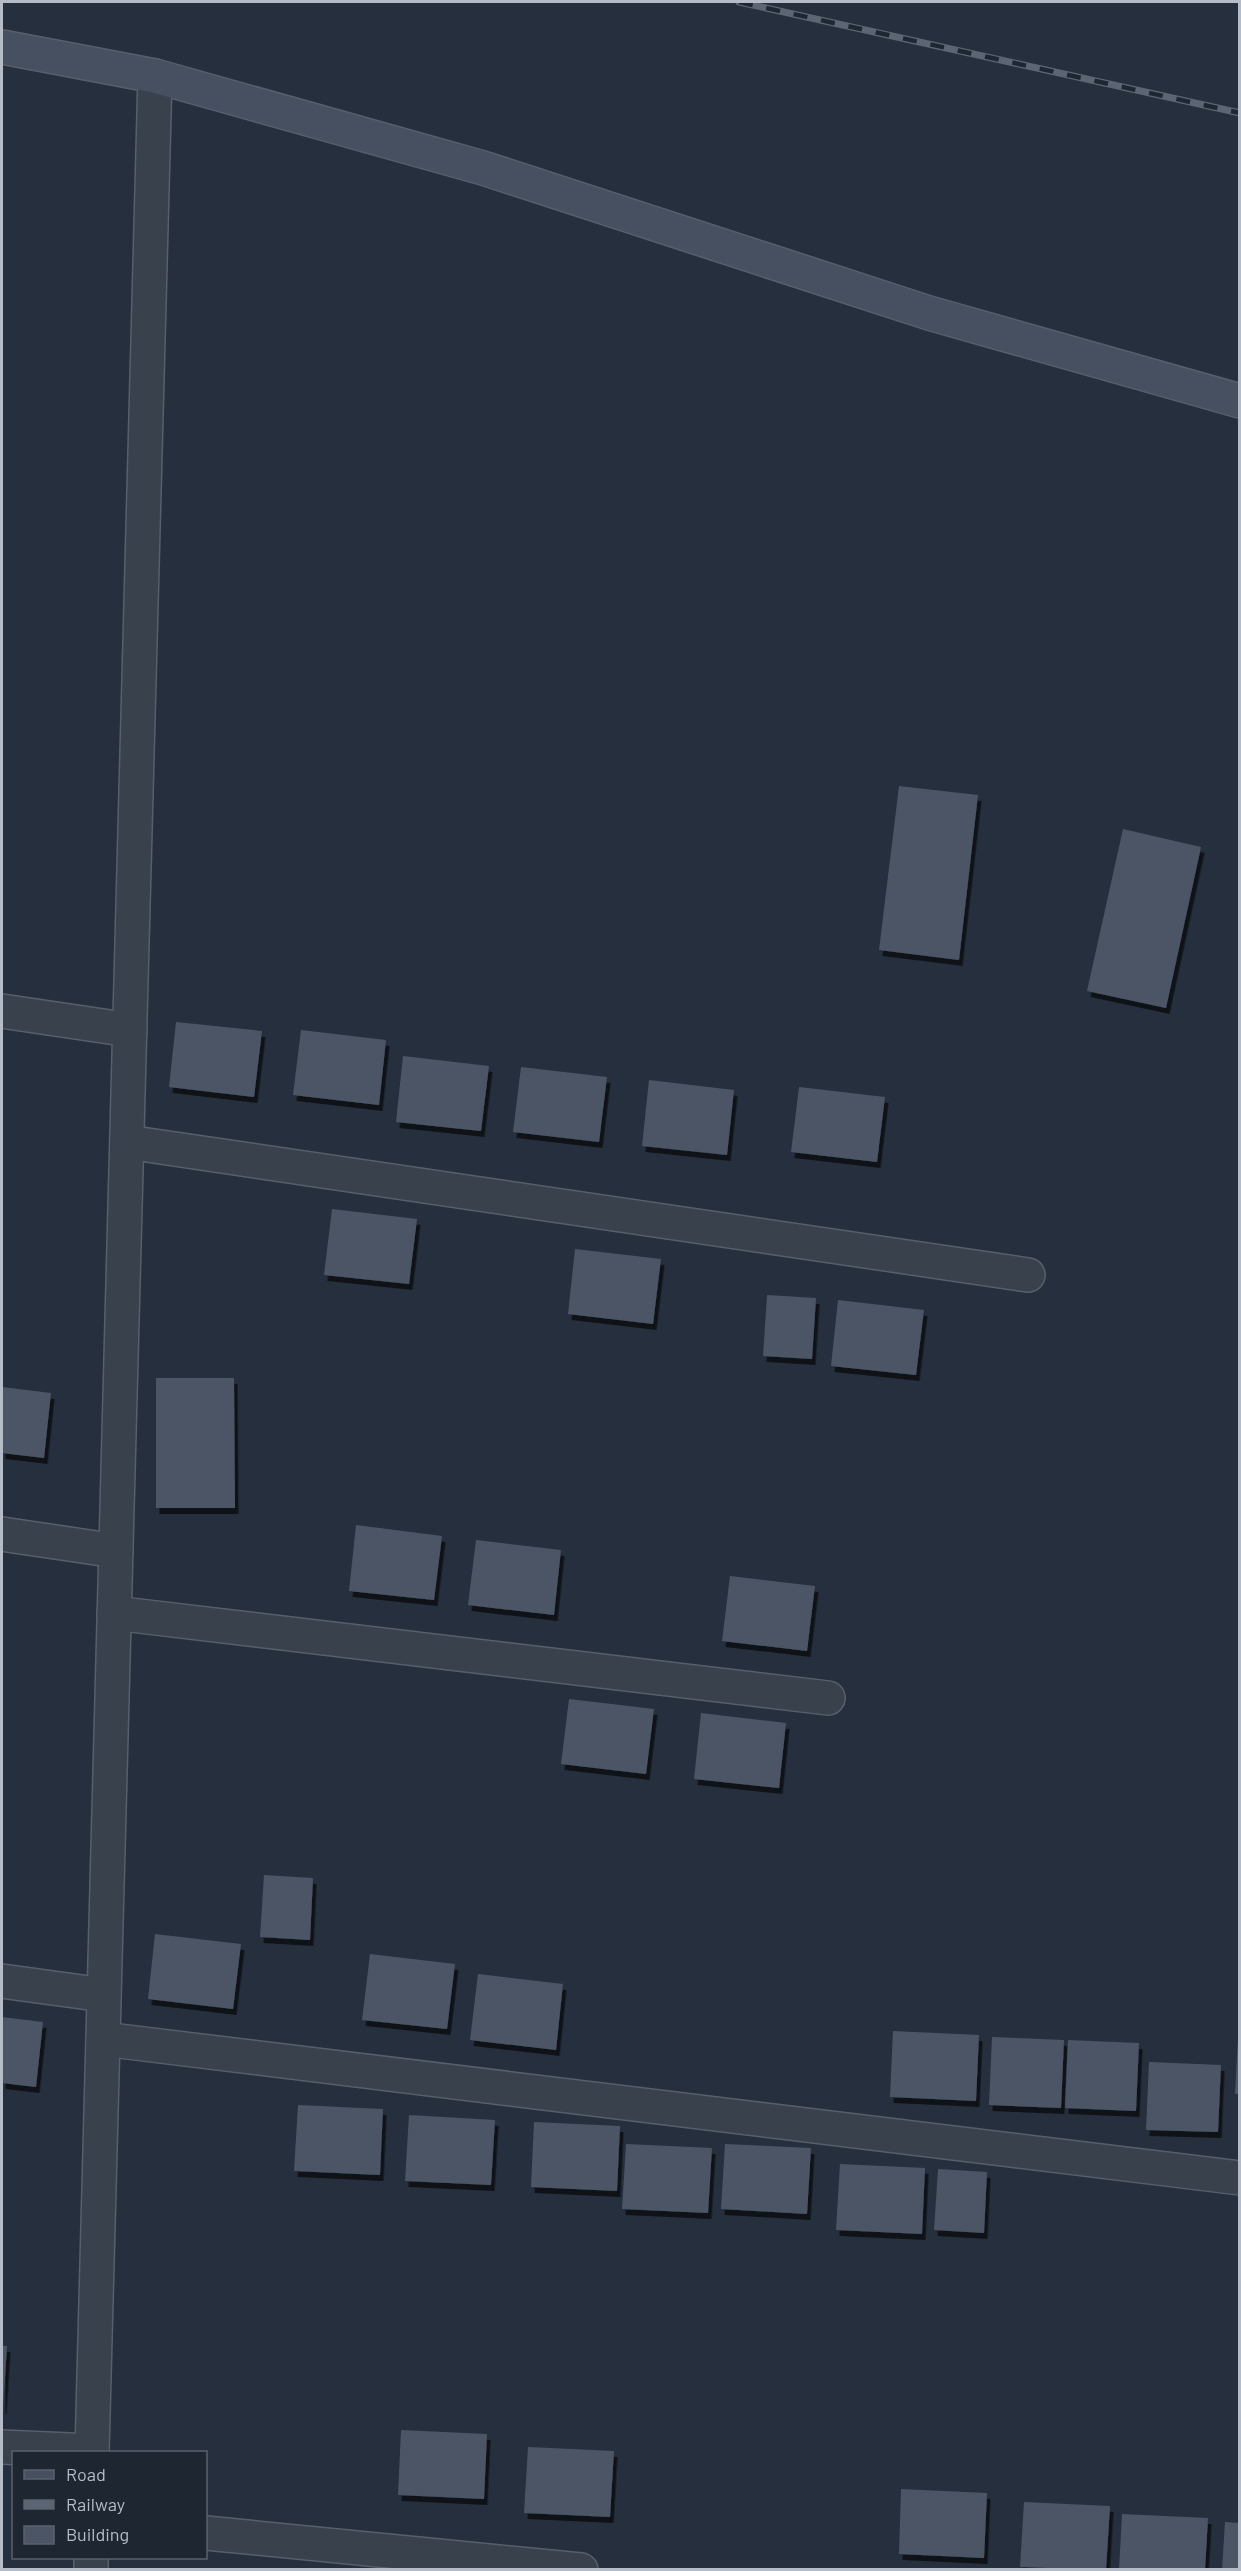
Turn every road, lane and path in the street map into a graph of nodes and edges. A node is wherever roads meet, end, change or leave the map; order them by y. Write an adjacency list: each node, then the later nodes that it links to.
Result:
1 (2, 47): 2 (main road)
2 (155, 76): 3 (main road); 5 (street)
3 (1239, 401)
4 (2, 1011): 5 (street)
5 (130, 1030): 6 (street)
6 (127, 1142): 7 (street); 9 (street)
7 (1028, 1275)
8 (2, 1534): 9 (street)
9 (116, 1551): 10 (street)
10 (114, 1612): 11 (street); 13 (street)
11 (828, 1698)
12 (2, 1981): 13 (street)
13 (104, 1995): 14 (street)
14 (103, 2039): 15 (street); 18 (street)
15 (1239, 2178)
16 (2, 2447): 17 (street)
17 (74, 2451)
18 (92, 2451)
19 (207, 2533): 20 (street)
20 (581, 2570)

